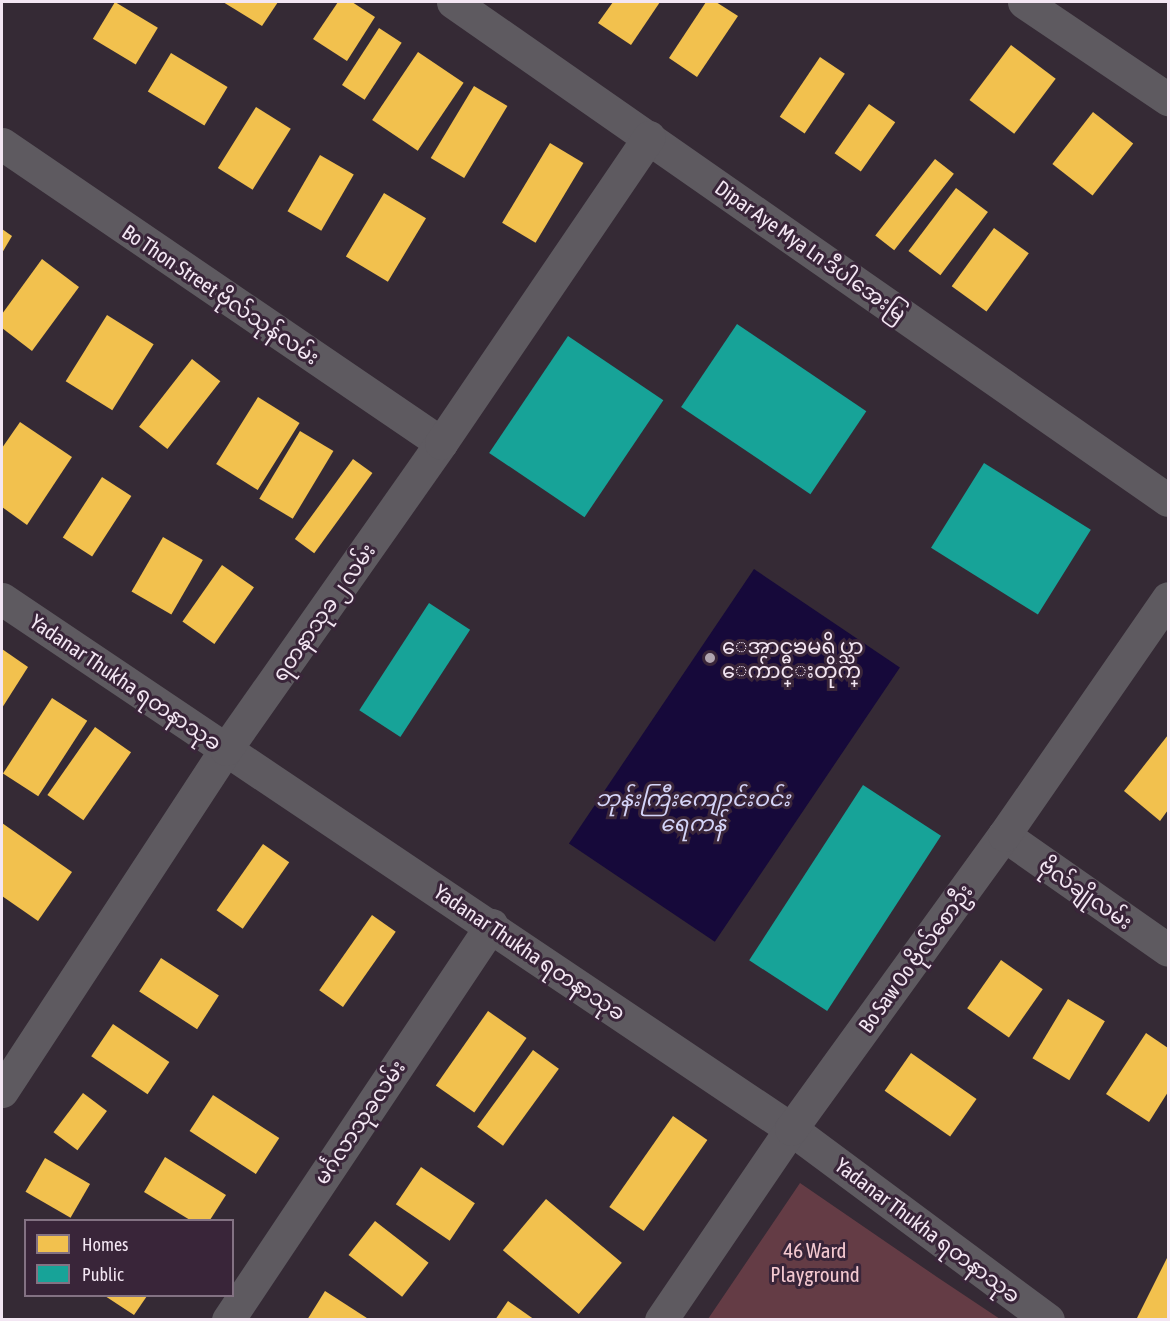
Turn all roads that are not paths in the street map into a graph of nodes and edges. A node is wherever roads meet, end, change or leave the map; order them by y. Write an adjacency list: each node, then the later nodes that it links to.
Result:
1 (453, 2): 4 (street, Dipar Aye Mya Ln ဒီပါအေးမြ)
2 (1024, 2): 3 (street)
3 (1168, 99)
4 (650, 137): 6 (street, ရတနာသုခ ၂ လမ်း); 7 (street, Dipar Aye Mya Ln ဒီပါအေးမြ)
5 (2, 144): 6 (street, Bo Thon Street ဗိုလ်သုန်လမ်း)
6 (441, 443): 10 (street, ရတနာသုခ ၂ လမ်း)
7 (1168, 500)
8 (1168, 597): 11 (street, Bo Saw Oo ဗိုလ်စောဦး)
9 (2, 599): 10 (street, Yadanar Thukha ရတနာသုခ)
10 (226, 750): 12 (street, Yadanar Thukha ရတနာသုခ); 14 (street, ရတနာသုခ ၂ လမ်း)
11 (1004, 835): 13 (street, ဗိုလ်ချိုလမ်း); 15 (street, Bo Saw Oo ဗိုလ်စောဦး)
12 (491, 925): 15 (street, Yadanar Thukha ရတနာသုခ); 16 (street, မင်္ဂလာသုခလမ်း)
13 (1168, 950)
14 (2, 1090)
15 (792, 1129): 17 (street, Bo Saw Oo ဗိုလ်စောဦး); 18 (street, Yadanar Thukha ရတနာသုခ)
16 (228, 1320)
17 (661, 1320)
18 (1048, 1320)

